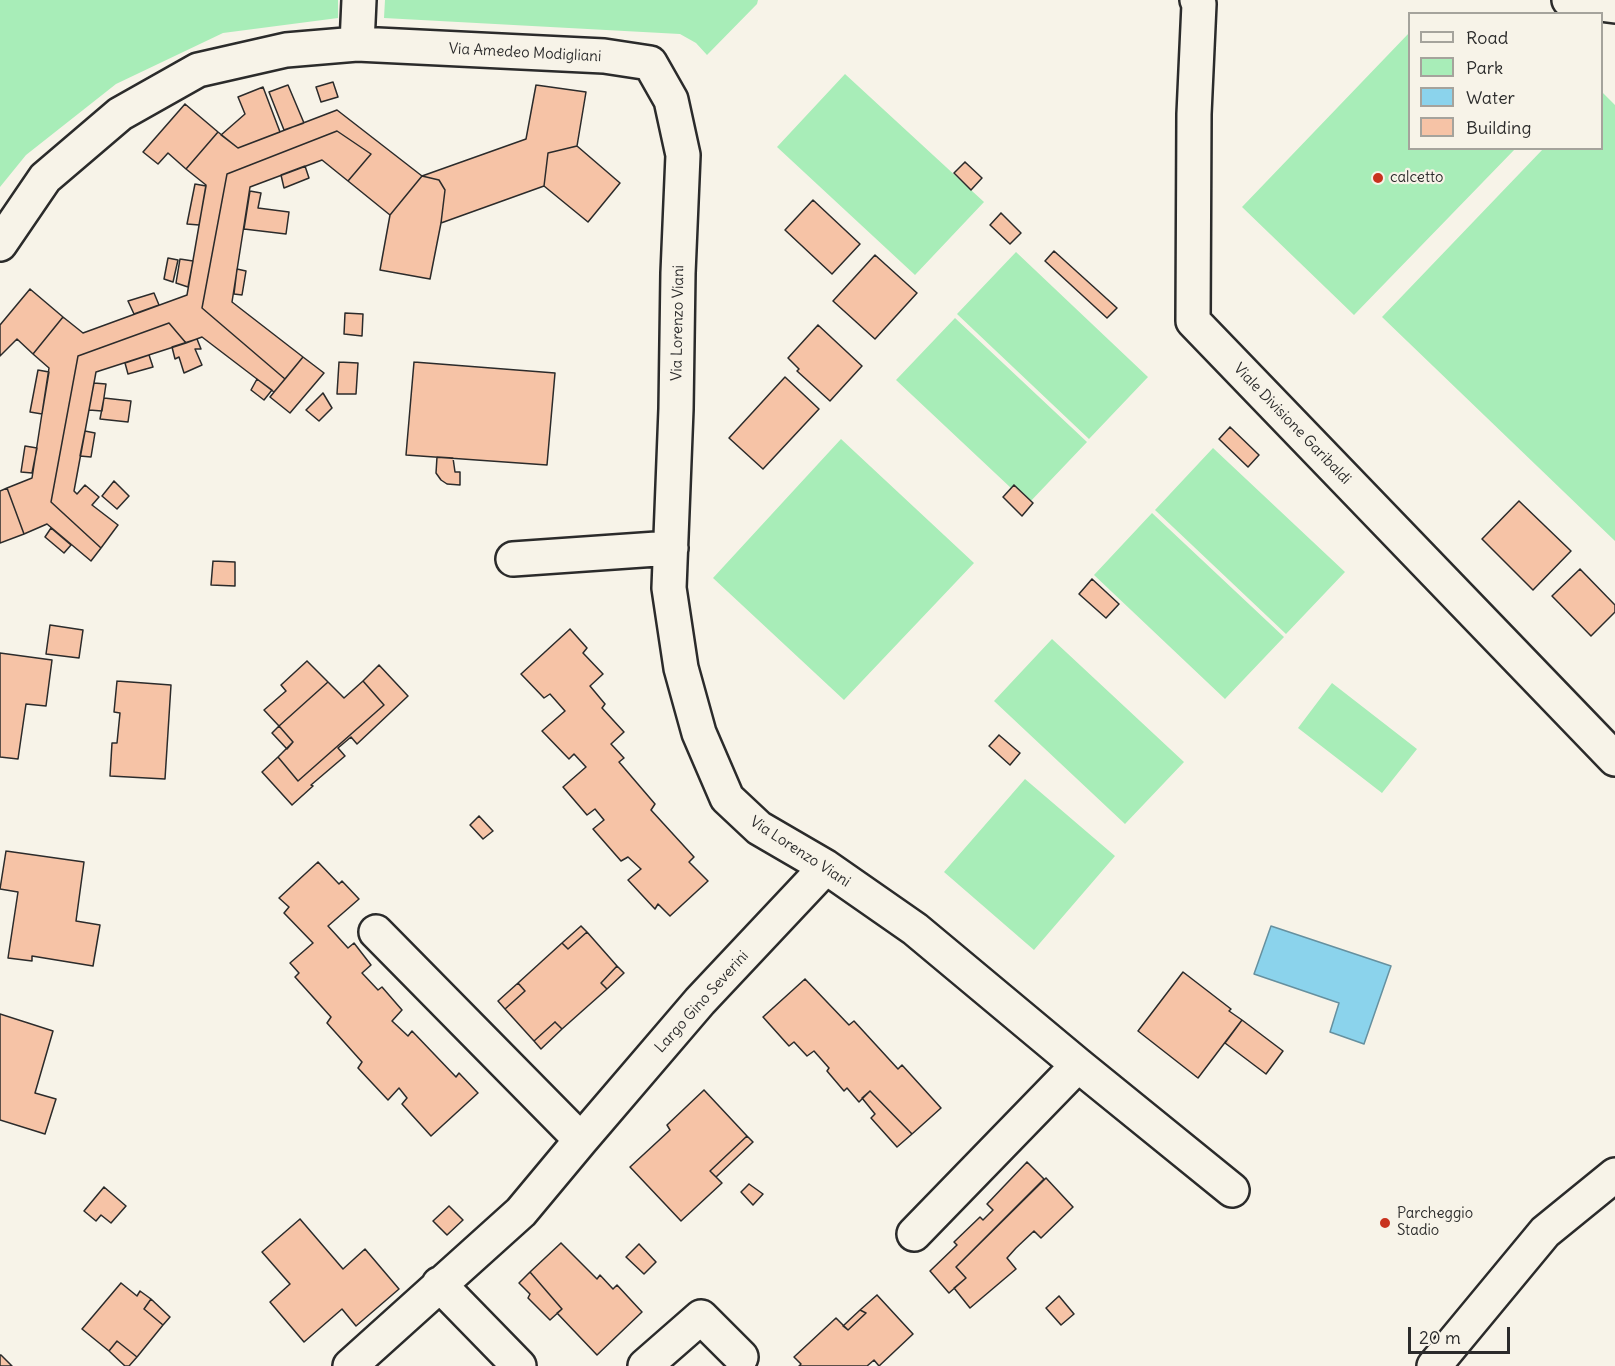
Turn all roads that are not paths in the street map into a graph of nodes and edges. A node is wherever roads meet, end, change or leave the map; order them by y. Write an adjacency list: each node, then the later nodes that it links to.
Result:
1 (359, 0): 5 (street)
2 (1569, 0): 4 (street)
3 (1200, 1): 10 (street, Viale Divisione Garibaldi)
4 (1615, 6)
5 (357, 45): 6 (street, Via Amedeo Modigliani); 7 (street, Via Amedeo Modigliani)
6 (671, 100): 8 (street, Via Lorenzo Viani)
7 (0, 244)
8 (671, 548): 9 (street); 11 (street, Via Lorenzo Viani)
9 (513, 559)
10 (1615, 759)
11 (826, 867): 13 (street, Via Lorenzo Viani); 14 (street, Largo Gino Severini)
12 (376, 932): 14 (street)
13 (1078, 1065): 16 (street, Via Lorenzo Viani); 17 (street)
14 (581, 1140): 18 (street, Largo Gino Severini)
15 (1615, 1175): 23 (street)
16 (1232, 1190)
17 (914, 1234)
18 (439, 1284): 20 (street, Largo Gino Severini); 21 (street)
19 (741, 1357): 22 (street)
20 (350, 1366)
21 (519, 1366)
22 (645, 1366)
23 (1434, 1366)

